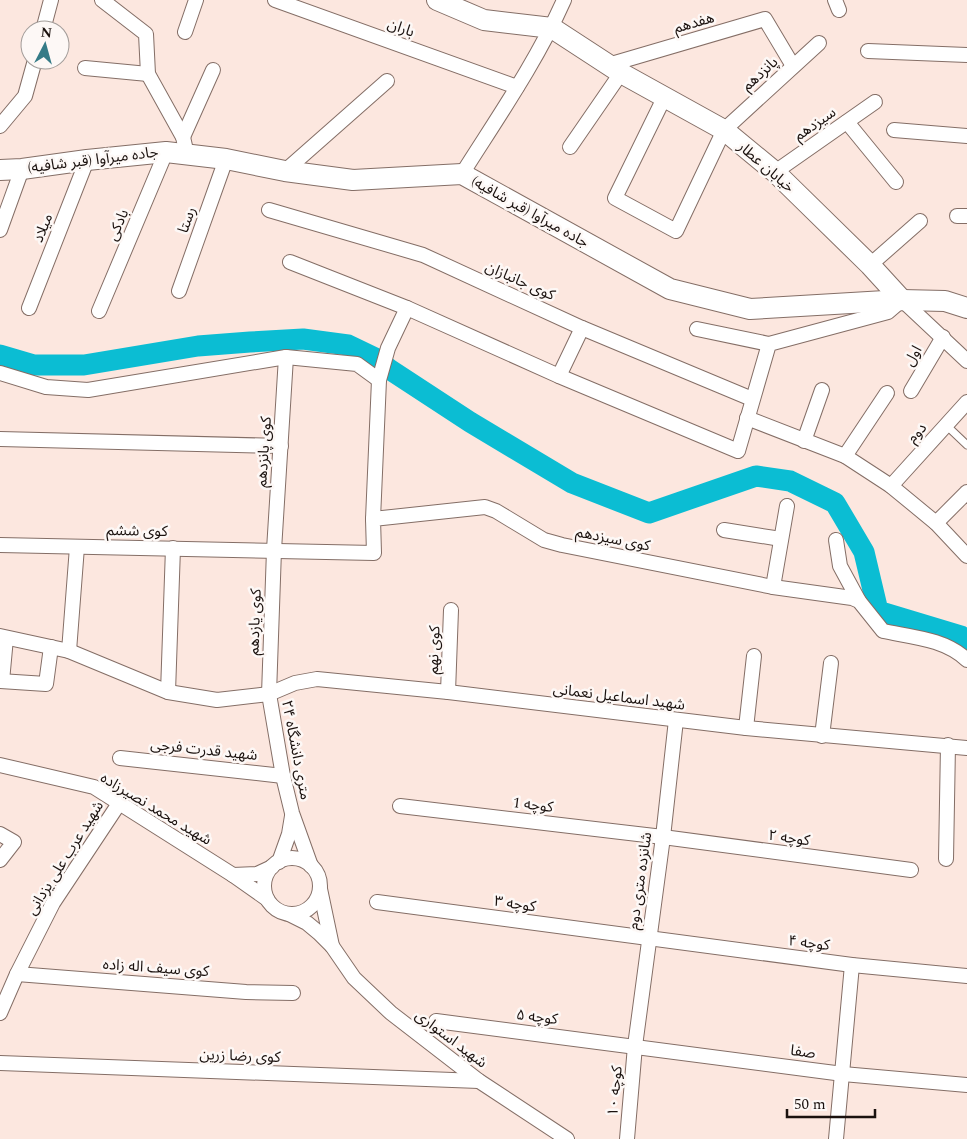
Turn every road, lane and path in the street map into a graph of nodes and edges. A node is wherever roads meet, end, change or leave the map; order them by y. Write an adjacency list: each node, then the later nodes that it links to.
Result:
1 (51, 0): 7 (street)
2 (102, 0): 18 (street)
3 (196, 0): 9 (street)
4 (275, 0): 20 (street, باران)
5 (438, 0): 8 (street)
6 (564, 0): 8 (street)
7 (46, 20)
8 (552, 28): 15 (street, خیابان عطار); 20 (street)
9 (185, 32)
10 (819, 44): 13 (street, پانزدهم)
11 (868, 51): 12 (street)
12 (967, 55)
13 (794, 66): 15 (street, هفدهم); 25 (street, پانزدهم)
14 (85, 68): 18 (street)
15 (614, 69): 21 (street, خیابان عطار); 29 (street)
16 (32, 70): 24 (street)
17 (213, 70): 28 (street)
18 (148, 74): 28 (street)
19 (387, 81): 35 (street)
20 (517, 87): 37 (street)
21 (664, 98): 25 (street, خیابان عطار); 25 (street)
22 (874, 102): 23 (street, سیزدهم)
23 (847, 122): 36 (street, سیزدهم); 38 (street)
24 (0, 126)
25 (724, 130): 36 (street, خیابان عطار)
26 (894, 130): 27 (street)
27 (967, 136)
28 (185, 146): 30 (street, جاده میرآوا (قبر شافیه)); 31 (street, جاده میرآوا (قبر شافیه))
29 (570, 147)
30 (166, 152): 32 (street, جاده میرآوا (قبر شافیه)); 49 (street, بادکی)
31 (226, 159): 35 (street, جاده میرآوا (قبر شافیه)); 44 (street, رستا)
32 (87, 160): 33 (street, جاده میرآوا (قبر شافیه)); 46 (street, میلاد)
33 (22, 169): 34 (street, جاده میرآوا (قبر شافیه)); 41 (street)
34 (0, 170)
35 (285, 170): 37 (street, جاده میرآوا (قبر شافیه))
36 (775, 172): 43 (street, خیابان عطار)
37 (462, 174): 45 (street, جاده میرآوا (قبر شافیه))
38 (896, 182)
39 (269, 210): 50 (street, کوی جانبازان)
40 (920, 221): 43 (street)
41 (0, 230)
42 (290, 262): 47 (street)
43 (870, 265): 45 (street, خیابان عطار)
44 (179, 291)
45 (902, 300): 48 (street); 52 (street); 53 (street)
46 (28, 308)
47 (407, 308): 57 (street); 58 (street)
48 (967, 308)
49 (99, 311)
50 (582, 328): 57 (street); 62 (street, کوی جانبازان)
51 (697, 329): 53 (street)
52 (943, 337): 55 (street); 60 (street, اول)
53 (769, 344): 62 (street)
54 (286, 357): 56 (street); 58 (street); 69 (street, کوی پانزدهم)
55 (967, 360)
56 (0, 374)
57 (559, 376): 64 (street)
58 (379, 380): 74 (street)
59 (822, 390): 67 (street)
60 (911, 391)
61 (886, 393): 70 (street)
62 (752, 399): 64 (street)
63 (967, 402): 65 (street, دوم)
64 (747, 418): 67 (street)
65 (946, 425): 68 (lane); 71 (street, دوم)
66 (0, 439): 69 (street)
67 (804, 441): 70 (street)
68 (967, 445)
69 (281, 446): 82 (street, کوی پانزدهم)
70 (845, 456): 71 (street)
71 (891, 486): 75 (street)
72 (967, 492): 75 (street)
73 (787, 506): 77 (street)
74 (373, 519): 82 (street); 84 (street, کوی سیزدهم)
75 (936, 523): 83 (street)
76 (724, 530): 77 (street)
77 (781, 539): 84 (street)
78 (836, 540): 85 (street)
79 (0, 545): 80 (street, کوی ششم)
80 (77, 547): 81 (street, کوی ششم); 89 (street)
81 (173, 548): 82 (street, کوی ششم); 94 (street)
82 (274, 550): 96 (street, کوی یازدهم)
83 (967, 556)
84 (773, 587): 85 (street, کوی سیزدهم)
85 (859, 601): 91 (street)
86 (451, 610): 95 (street, کوی نهم)
87 (3, 637): 88 (street, شهید اسماعیل نعمانی); 93 (street)
88 (51, 647): 89 (street, شهید اسماعیل نعمانی); 93 (street)
89 (70, 651): 94 (street, شهید اسماعیل نعمانی)
90 (754, 656): 98 (street)
91 (967, 660)
92 (832, 663): 99 (street)
93 (1, 681)
94 (168, 692): 96 (street, شهید اسماعیل نعمانی)
95 (448, 692): 96 (street, شهید اسماعیل نعمانی); 97 (street, شهید اسماعیل نعمانی)
96 (269, 694): 104 (street, ۲۴ متری دانشگاه)
97 (676, 720): 98 (street, شهید اسماعیل نعمانی); 109 (street, شانزده متری دوم)
98 (746, 728): 99 (street, شهید اسماعیل نعمانی)
99 (822, 736): 100 (street, شهید اسماعیل نعمانی)
100 (948, 746): 101 (street, شهید اسماعیل نعمانی); 110 (street)
101 (967, 748)
102 (120, 758): 104 (street, شهید قدرت فرجی)
103 (0, 765): 105 (street, شهید محمد نصیرزاده)
104 (284, 776): 107 (street, ۲۴ متری دانشگاه)
105 (120, 802): 115 (street, شهید محمد نصیرزاده); 123 (street, شهید عرب علی یزدانی)
106 (400, 806): 109 (street, کوچه 1)
107 (292, 813): 112 (street, ۲۴ متری دانشگاه); 113 (street, ۲۴ متری دانشگاه)
108 (0, 834): 111 (street)
109 (663, 837): 114 (street, کوچه ۲); 120 (street, شانزده متری دوم)
110 (946, 859)
111 (0, 860)
112 (275, 865): 113 (street); 115 (street); 117 (street)
113 (310, 866): 116 (street)
114 (911, 870)
115 (233, 874): 117 (street, شهید محمد نصیرزاده)
116 (320, 889): 119 (street); 121 (street, شهید استواری)
117 (267, 899): 119 (street)
118 (377, 902): 120 (street, کوچه ۳)
119 (290, 914): 121 (street, شهید استواری)
120 (648, 939): 122 (street, کوچه ۴); 128 (street, شانزده متری دوم)
121 (332, 946): 131 (street, شهید استواری)
122 (852, 965): 124 (street, کوچه ۴); 130 (street)
123 (17, 974): 125 (street, کوی سیف اله زاده); 126 (street, شهید عرب علی یزدانی)
124 (967, 976)
125 (293, 993)
126 (0, 1013)
127 (436, 1021): 128 (street, کوچه ۵)
128 (635, 1046): 130 (street, صفا); 134 (street, کوچه ۱۰)
129 (0, 1064): 131 (street, کوی رضا زرین)
130 (843, 1074): 132 (street, صفا); 135 (street)
131 (479, 1081): 133 (street, شهید استواری)
132 (967, 1085)
133 (567, 1139)
134 (627, 1139)
135 (836, 1139)

